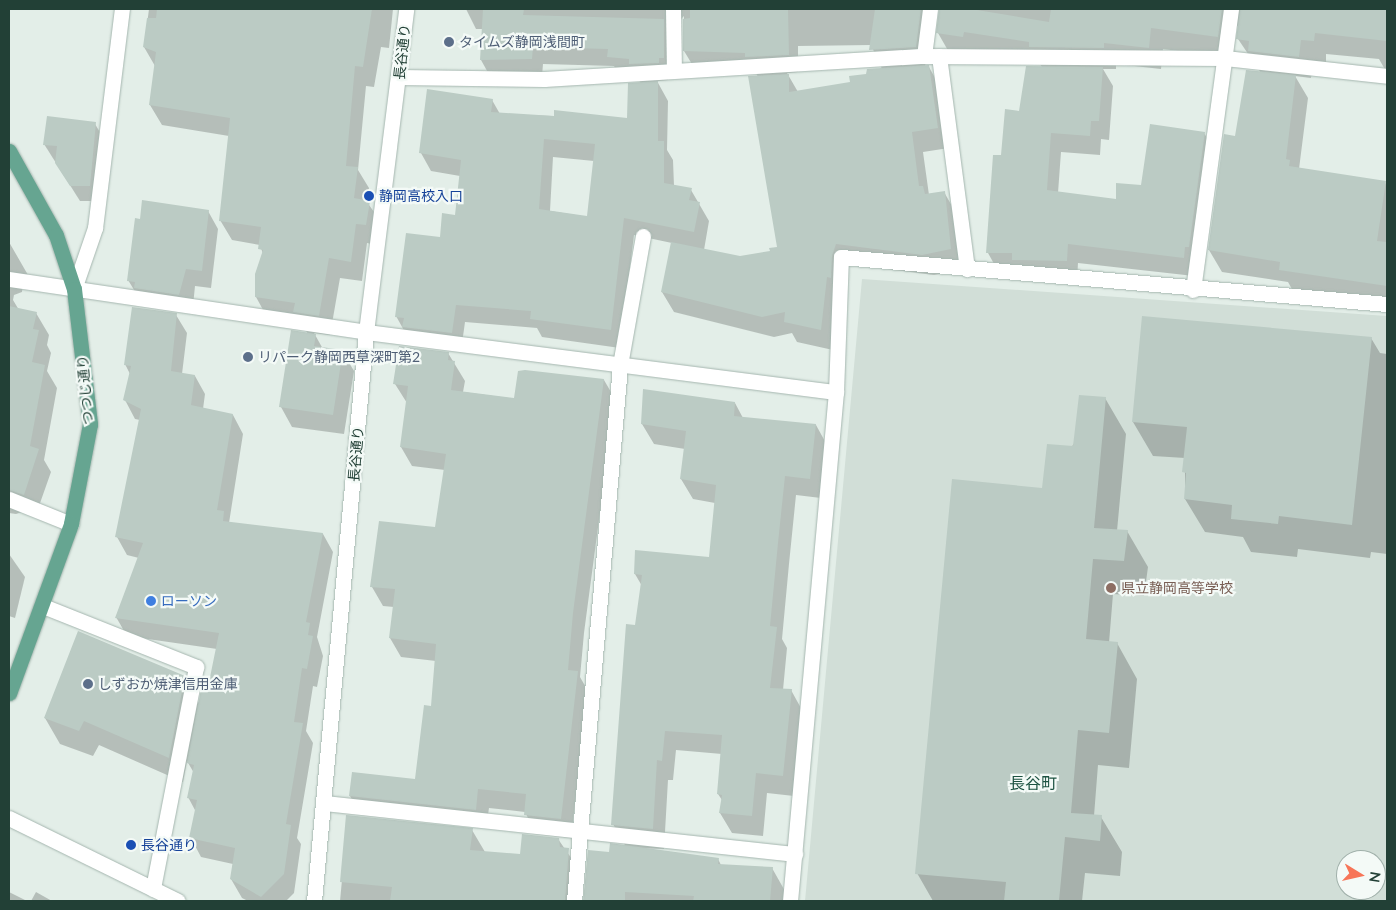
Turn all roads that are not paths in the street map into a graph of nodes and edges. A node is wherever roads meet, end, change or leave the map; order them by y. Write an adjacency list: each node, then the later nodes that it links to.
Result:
1 (122, 9): 15 (street)
2 (406, 9): 10 (street, 長谷通り)
3 (673, 9): 8 (street)
4 (930, 9): 6 (street)
5 (1231, 9): 7 (street)
6 (932, 56): 7 (street); 8 (street); 13 (street)
7 (1225, 58): 9 (street); 16 (street)
8 (674, 70): 10 (street)
9 (1387, 76)
10 (399, 77): 18 (street, 長谷通り)
11 (9, 151): 15 (main road, つつじ通り)
12 (643, 236): 19 (street)
13 (967, 269): 16 (street); 20 (street)
14 (9, 279): 15 (street)
15 (74, 289): 18 (street); 22 (main road, つつじ通り)
16 (1193, 290): 17 (street)
17 (1387, 304)
18 (366, 332): 19 (street); 25 (street, 長谷通り)
19 (620, 365): 20 (street); 27 (street)
20 (836, 392): 28 (street)
21 (9, 499): 22 (street)
22 (72, 524): 23 (main road, つつじ通り)
23 (43, 606): 24 (main road, つつじ通り); 29 (street)
24 (9, 693)
25 (325, 803): 27 (street); 31 (street, 長谷通り)
26 (9, 818): 29 (street)
27 (578, 831): 28 (street); 32 (street)
28 (794, 854): 33 (street)
29 (153, 889): 30 (street)
30 (171, 900)
31 (314, 901)
32 (574, 901)
33 (790, 901)

